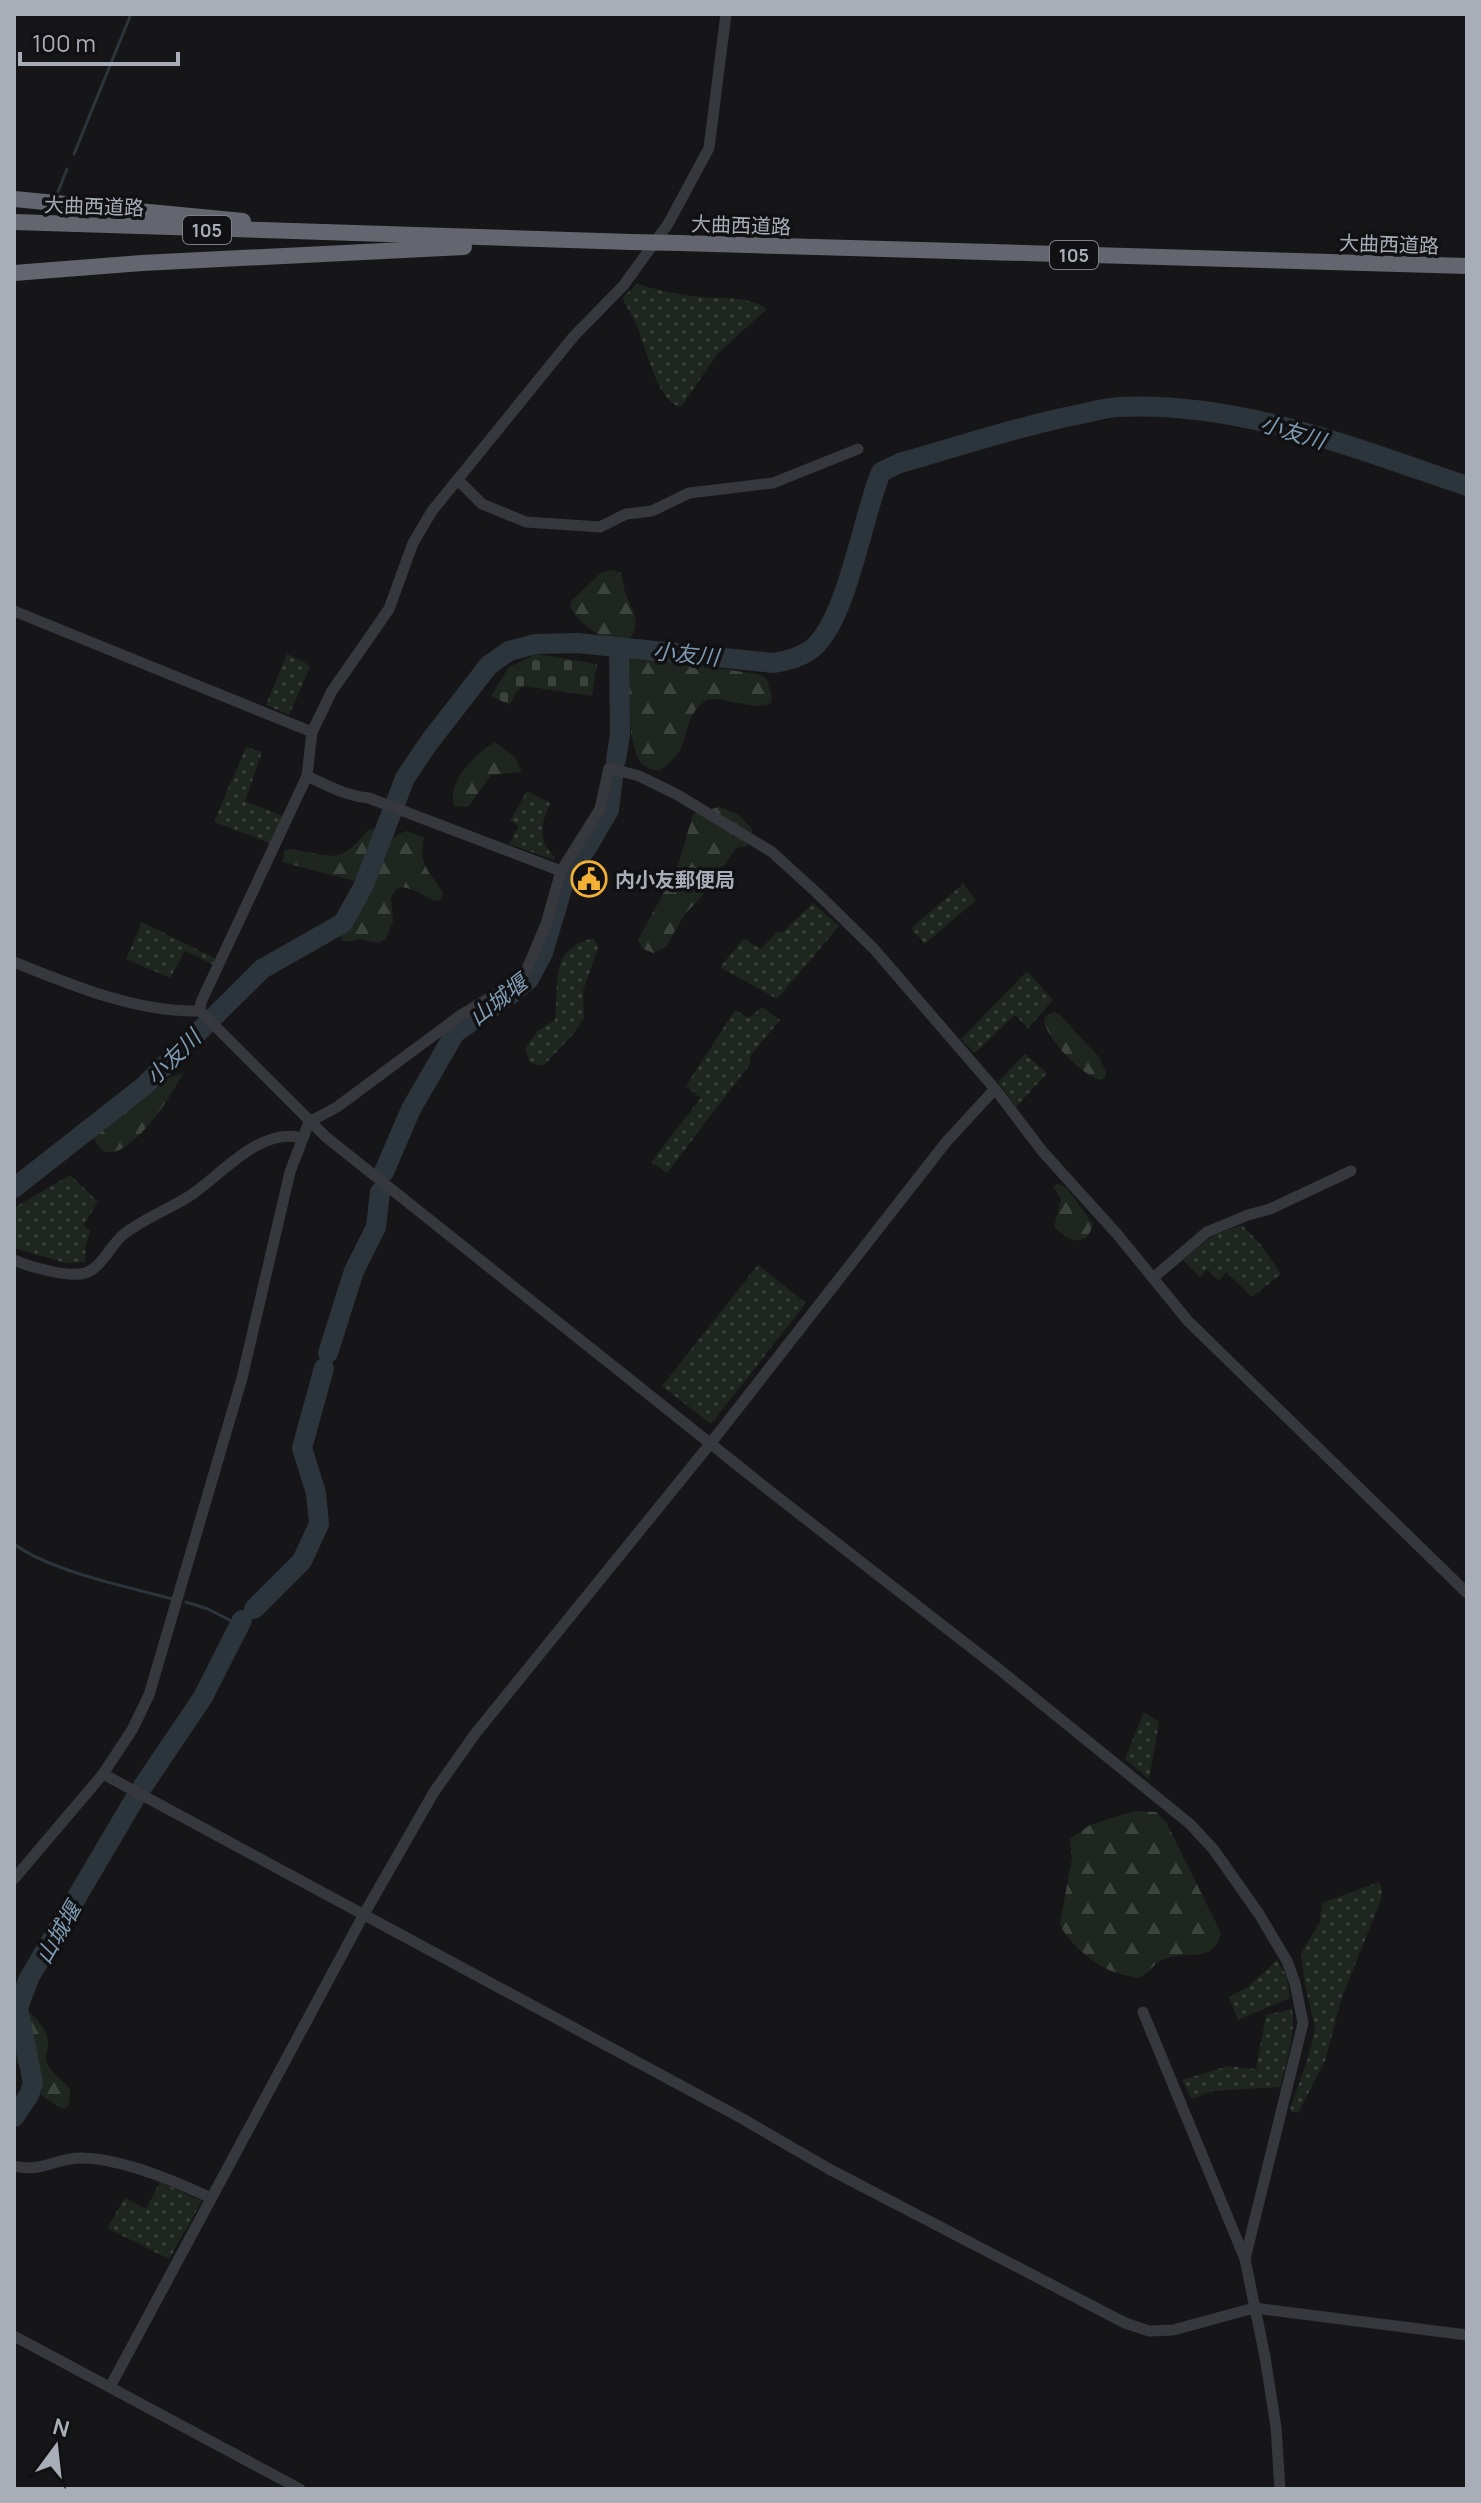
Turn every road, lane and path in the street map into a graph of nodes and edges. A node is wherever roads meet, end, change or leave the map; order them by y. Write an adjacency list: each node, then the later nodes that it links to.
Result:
1 (726, 14): 9 (street)
2 (14, 199): 4 (highway)
3 (14, 222): 4 (highway, 大曲西道路 / 105)
4 (401, 235): 5 (highway, 大曲西道路 / 105)
5 (581, 241): 6 (highway, 大曲西道路 / 105, bridge); 7 (highway)
6 (1467, 266)
7 (14, 273)
8 (858, 449): 9 (street)
9 (459, 481): 11 (street)
10 (14, 611): 11 (street)
11 (312, 732): 12 (street)
12 (307, 776): 13 (street); 15 (street)
13 (561, 871): 16 (street); 17 (street)
14 (14, 962): 15 (street)
15 (200, 1011): 17 (street)
16 (995, 1089): 21 (street); 22 (street)
17 (309, 1122): 18 (street); 22 (street)
18 (303, 1138): 20 (street); 24 (street)
19 (1351, 1171): 21 (street)
20 (14, 1260)
21 (1153, 1278): 23 (street)
22 (710, 1444): 26 (street); 30 (street)
23 (1467, 1593)
24 (103, 1774): 25 (street); 26 (street)
25 (14, 1879)
26 (364, 1914): 29 (street); 31 (street)
27 (1143, 2012): 30 (street)
28 (14, 2166): 29 (street)
29 (211, 2198): 34 (street)
30 (1245, 2259): 31 (street)
31 (1254, 2308): 32 (street); 36 (street)
32 (1467, 2335)
33 (14, 2336): 34 (street)
34 (110, 2387): 35 (street)
35 (300, 2489)
36 (1280, 2489)

